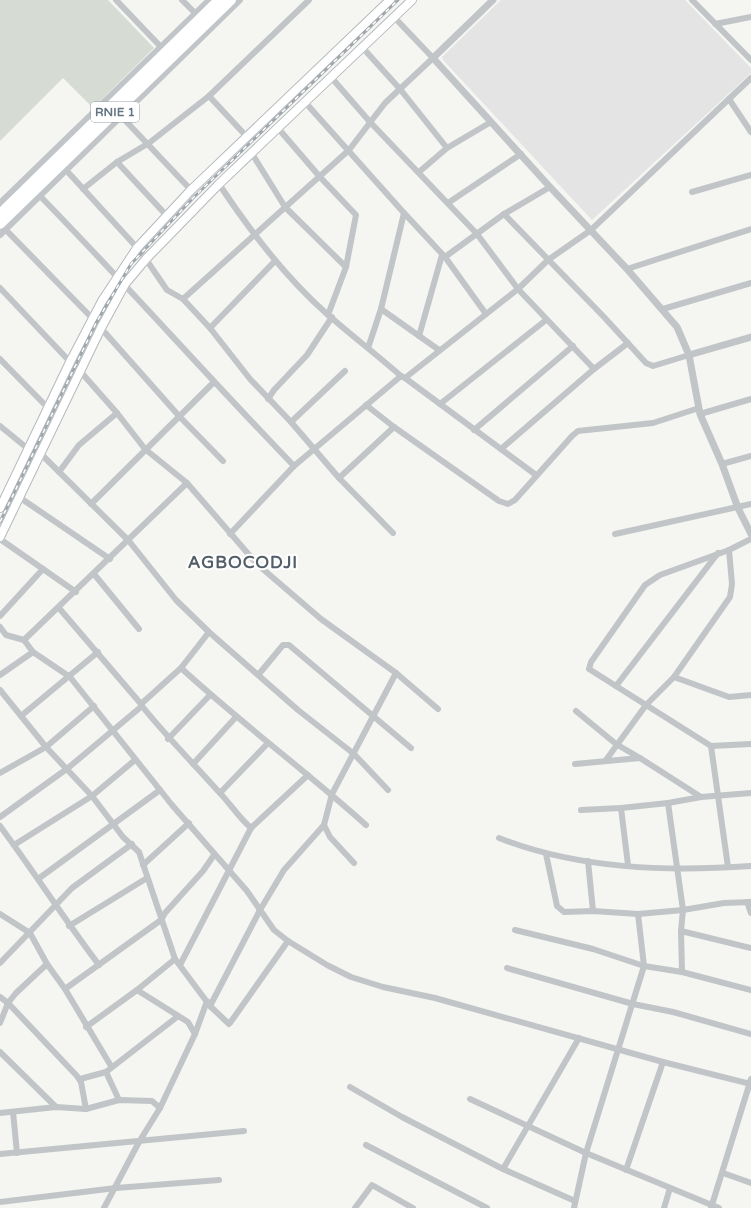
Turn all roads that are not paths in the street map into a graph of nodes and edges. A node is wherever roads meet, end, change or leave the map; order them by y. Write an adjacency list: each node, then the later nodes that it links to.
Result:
1 (116, 0): 16 (street)
2 (182, 0): 12 (street)
3 (209, 0): 12 (street)
4 (219, 0): 53 (highway, RNIE 1)
5 (231, 0): 56 (highway, RNIE 1)
6 (240, 0): 27 (street)
7 (309, 0): 24 (street)
8 (390, 0): 32 (main road)
9 (412, 0): 14 (main road)
10 (493, 0): 19 (street)
11 (692, 0): 15 (street)
12 (195, 13): 16 (street)
13 (750, 16): 15 (street)
14 (394, 18): 17 (main road); 19 (street)
15 (715, 24): 18 (street)
16 (161, 47): 49 (street)
17 (362, 47): 21 (main road); 23 (street)
18 (748, 53): 20 (street)
19 (433, 58): 23 (street); 29 (street)
20 (751, 60)
21 (330, 76): 26 (main road); 28 (street)
22 (751, 78): 25 (street)
23 (400, 89): 28 (street); 34 (street)
24 (209, 96): 32 (street); 33 (street)
25 (729, 99): 31 (street); 58 (street)
26 (304, 101): 30 (main road); 35 (street)
27 (122, 117): 33 (street); 39 (street)
28 (370, 122): 35 (street); 40 (street)
29 (491, 122): 34 (street); 37 (street)
30 (277, 127): 36 (main road); 42 (street)
31 (751, 132)
32 (248, 138): 46 (main road)
33 (149, 143): 38 (street); 46 (street)
34 (447, 148): 40 (street)
35 (349, 150): 42 (street); 52 (street)
36 (251, 152): 43 (main road); 51 (street)
37 (521, 154): 44 (street); 50 (street)
38 (117, 162): 45 (street); 55 (street)
39 (66, 170): 45 (street); 48 (street)
40 (419, 172): 50 (street)
41 (751, 174): 47 (street)
42 (320, 177): 51 (street); 67 (street)
43 (219, 184): 61 (street); 64 (main road)
44 (550, 187): 54 (street); 58 (street)
45 (83, 190): 62 (street)
46 (192, 190): 55 (main road)
47 (692, 192)
48 (40, 196): 56 (street); 69 (street)
49 (0, 203)
50 (448, 204): 59 (street)
51 (285, 208): 61 (street); 67 (street)
52 (404, 213): 63 (street); 75 (street)
53 (0, 214)
54 (504, 214): 59 (street); 65 (street)
55 (167, 216): 62 (main road)
56 (3, 227): 60 (street); 79 (street)
57 (751, 229): 68 (street)
58 (591, 230): 65 (street); 68 (street)
59 (477, 234): 63 (street); 73 (street)
60 (0, 235)
61 (254, 236): 66 (street); 74 (street)
62 (137, 248): 64 (street); 69 (main road)
63 (444, 256): 77 (street); 83 (street)
64 (146, 258): 71 (main road); 74 (street)
65 (548, 260): 73 (street); 85 (street)
66 (275, 261): 78 (street); 82 (street)
67 (346, 267): 78 (street)
68 (627, 269): 76 (street)
69 (118, 276): 71 (street); 79 (main road)
70 (751, 283): 76 (street)
71 (125, 284): 81 (main road); 96 (street)
72 (0, 288): 91 (street)
73 (518, 289): 77 (street); 80 (street)
74 (183, 299): 82 (street)
75 (381, 309): 83 (street); 87 (street)
76 (663, 309): 89 (street)
77 (486, 314): 88 (street)
78 (330, 316): 87 (street); 97 (street)
79 (92, 318): 81 (street); 91 (main road)
80 (546, 320): 86 (street); 99 (street)
81 (101, 328): 93 (main road); 104 (street)
82 (210, 328): 97 (street)
83 (419, 336): 88 (street)
84 (751, 338): 89 (street)
85 (628, 343): 89 (street); 92 (street)
86 (573, 346): 92 (street); 108 (street)
87 (368, 348): 95 (street)
88 (438, 350): 95 (street)
89 (689, 355): 102 (street)
90 (0, 359): 101 (street)
91 (70, 362): 93 (street); 101 (main road)
92 (594, 369): 112 (street)
93 (80, 371): 103 (street); 113 (main road)
94 (345, 371): 105 (street)
95 (403, 377): 99 (street); 100 (street)
96 (213, 383): 104 (street); 117 (street)
97 (268, 399): 105 (street)
98 (751, 399): 102 (street)
99 (440, 404): 108 (street)
100 (366, 406): 107 (street); 111 (street)
101 (48, 408): 109 (main road)
102 (700, 411): 116 (street); 119 (street)
103 (117, 413): 110 (street); 118 (street)
104 (179, 416): 110 (street); 115 (street)
105 (291, 422): 111 (street)
106 (0, 426): 109 (street)
107 (394, 427): 119 (street); 120 (street)
108 (474, 430): 112 (street)
109 (28, 448): 113 (street); 122 (main road)
110 (145, 449): 121 (street); 124 (street)
111 (314, 449): 117 (street); 120 (street)
112 (502, 449): 119 (street)
113 (40, 453): 118 (street); 123 (main road)
114 (751, 456): 116 (street)
115 (223, 461)
116 (722, 464): 127 (street)
117 (294, 466): 129 (street)
118 (59, 472): 124 (street)
119 (536, 475)
120 (339, 478): 128 (street)
121 (187, 483): 129 (street); 134 (street)
122 (2, 495): 126 (main road)
123 (19, 497): 132 (main road); 137 (street)
124 (91, 504): 134 (street)
125 (751, 504): 127 (street)
126 (0, 508)
127 (738, 508): 130 (street); 131 (street)
128 (393, 533)
129 (230, 534): 150 (street)
130 (615, 534)
131 (751, 534)
132 (0, 538): 138 (street)
133 (751, 539): 135 (street)
134 (128, 541): 137 (street); 145 (street)
135 (729, 550): 136 (street); 154 (street)
136 (719, 552): 155 (street); 155 (street)
137 (110, 559): 139 (street)
138 (43, 569): 140 (street); 142 (street)
139 (94, 574): 140 (street); 144 (street)
140 (76, 592): 141 (street)
141 (59, 608): 146 (street); 148 (street)
142 (0, 616)
143 (0, 627): 146 (street)
144 (138, 629)
145 (209, 632): 149 (street); 151 (street)
146 (24, 640): 147 (street)
147 (33, 652): 152 (street); 153 (street)
148 (98, 652): 153 (street); 159 (street)
149 (180, 668): 157 (street); 159 (street)
150 (396, 673): 162 (street); 165 (street)
151 (259, 674): 165 (street); 175 (street)
152 (0, 675)
153 (70, 677): 161 (street); 164 (street)
154 (674, 677): 158 (street); 160 (street)
155 (616, 686): 160 (street)
156 (0, 690): 164 (street)
157 (210, 695): 166 (street); 168 (street)
158 (751, 695)
159 (141, 705): 167 (street); 168 (street)
160 (646, 705): 170 (street); 172 (street)
161 (94, 706): 167 (street); 173 (street)
162 (438, 710)
163 (576, 711): 170 (street)
164 (21, 716): 173 (street)
165 (373, 716): 174 (street); 175 (street)
166 (236, 717): 169 (street); 179 (street)
167 (114, 730): 177 (street); 181 (street)
168 (168, 739): 179 (street)
169 (268, 743): 183 (street); 186 (street)
170 (616, 744): 176 (street); 178 (street)
171 (751, 744): 172 (street)
172 (711, 746): 190 (street)
173 (46, 747): 181 (street); 182 (street)
174 (411, 748)
175 (354, 754): 185 (street); 187 (street)
176 (640, 758): 178 (street); 191 (street)
177 (136, 760): 184 (street); 189 (street)
178 (606, 760): 180 (street)
179 (193, 764): 186 (street)
180 (575, 764)
181 (68, 768): 189 (street); 195 (street)
182 (1, 771)
183 (308, 775): 187 (street); 201 (street)
184 (160, 790): 196 (street); 197 (street)
185 (388, 790)
186 (220, 793): 201 (street)
187 (332, 794): 198 (street); 200 (street)
188 (751, 794): 190 (street)
189 (92, 796): 197 (street); 204 (street)
190 (719, 796): 191 (street); 212 (street)
191 (701, 797): 192 (street)
192 (668, 804): 193 (street); 213 (street)
193 (621, 808): 194 (street); 209 (street)
194 (582, 810)
195 (0, 817)
196 (189, 823): 206 (street); 210 (street)
197 (115, 825): 203 (street); 216 (street)
198 (324, 825): 208 (street); 219 (street)
199 (0, 826): 204 (street)
200 (366, 826)
201 (250, 828): 214 (street)
202 (499, 838): 205 (street)
203 (132, 844): 210 (street); 218 (street)
204 (14, 846): 216 (street)
205 (546, 854): 207 (street); 221 (street)
206 (214, 856): 214 (street); 225 (street)
207 (588, 861): 209 (street); 221 (street)
208 (354, 863)
209 (628, 865): 213 (street)
210 (143, 866): 215 (street)
211 (751, 866): 212 (street)
212 (728, 867): 213 (street)
213 (677, 869): 220 (street)
214 (228, 870): 219 (street); 236 (street)
215 (147, 878): 225 (street); 226 (street)
216 (38, 879): 218 (street)
217 (749, 902): 220 (street); 222 (street)
218 (54, 905): 226 (street); 229 (street)
219 (260, 910): 230 (street); 245 (street)
220 (683, 910): 224 (street); 228 (street)
221 (593, 911): 224 (street)
222 (751, 913)
223 (0, 914): 229 (street)
224 (638, 914): 237 (street)
225 (161, 920): 232 (street); 235 (street)
226 (70, 926): 235 (street)
227 (515, 930): 237 (street)
228 (681, 931): 231 (street); 239 (street)
229 (30, 933): 233 (street); 234 (street)
230 (288, 941): 245 (street); 252 (street)
231 (751, 948)
232 (175, 959): 236 (street); 241 (street)
233 (0, 962)
234 (47, 964): 240 (street); 244 (street)
235 (99, 965): 240 (street)
236 (180, 965): 245 (street)
237 (644, 966): 239 (street); 246 (street)
238 (507, 968): 246 (street)
239 (682, 972): 242 (street)
240 (65, 989): 249 (street)
241 (137, 990): 247 (street); 249 (street)
242 (751, 990)
243 (0, 997): 244 (street)
244 (8, 1003): 248 (street); 258 (street)
245 (208, 1003): 250 (street)
246 (633, 1004): 251 (street); 253 (street)
247 (177, 1017): 250 (street); 256 (street)
248 (0, 1023)
249 (86, 1026): 256 (street)
250 (195, 1034): 264 (street)
251 (751, 1034)
252 (579, 1038): 253 (street); 268 (street)
253 (619, 1050): 255 (street); 273 (street)
254 (0, 1052): 263 (street)
255 (663, 1062): 259 (street); 276 (street)
256 (111, 1066): 257 (street)
257 (106, 1072): 258 (street); 262 (street)
258 (80, 1079): 265 (street)
259 (751, 1082): 277 (street)
260 (350, 1087): 275 (street)
261 (470, 1099): 268 (street)
262 (119, 1100): 264 (street); 265 (street)
263 (56, 1107): 265 (street); 266 (street)
264 (160, 1108): 270 (street)
265 (86, 1109)
266 (12, 1112): 267 (street); 272 (street)
267 (0, 1113)
268 (528, 1126): 273 (street); 275 (street)
269 (244, 1131): 270 (street)
270 (139, 1142): 272 (street); 280 (street)
271 (366, 1145): 288 (street)
272 (17, 1153): 274 (street)
273 (586, 1153): 276 (street); 283 (street)
274 (0, 1154)
275 (503, 1169): 283 (street)
276 (626, 1170): 281 (street)
277 (722, 1173): 279 (street); 284 (street)
278 (219, 1180): 280 (street)
279 (751, 1183)
280 (116, 1188): 282 (street); 285 (street)
281 (670, 1188): 284 (street); 289 (street)
282 (0, 1202)
283 (574, 1205)
284 (712, 1206): 290 (street)
285 (104, 1208)
286 (356, 1208): 287 (street)
287 (411, 1208)
288 (487, 1208)
289 (664, 1208)
290 (719, 1208)

